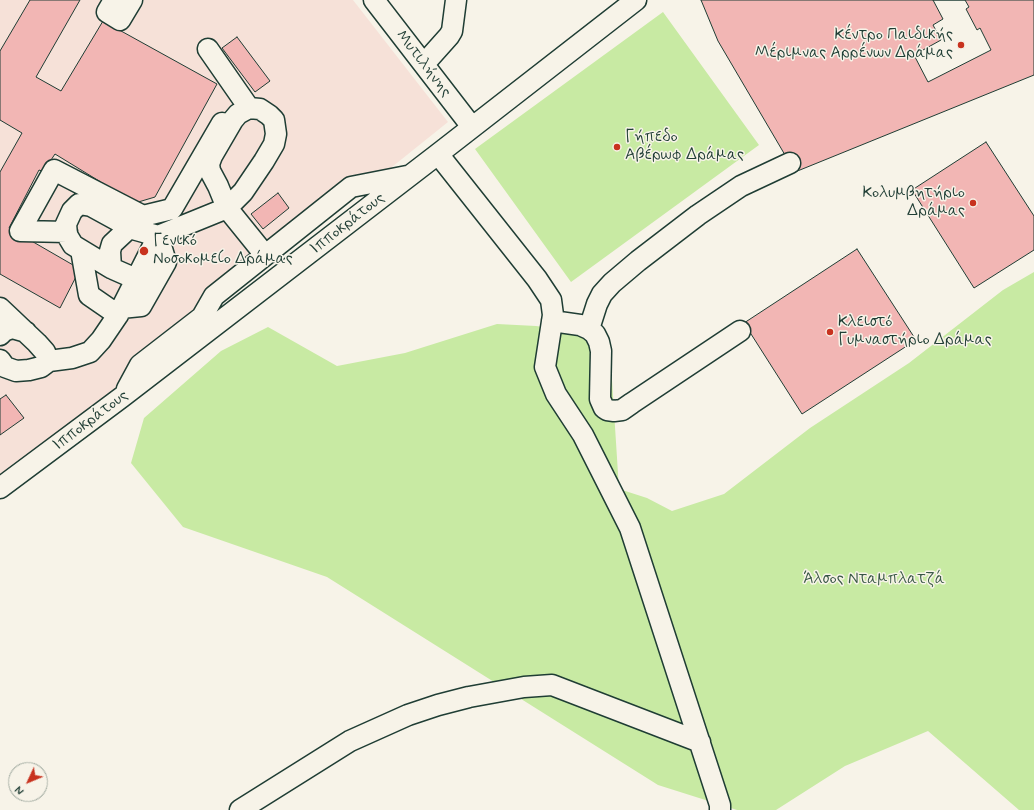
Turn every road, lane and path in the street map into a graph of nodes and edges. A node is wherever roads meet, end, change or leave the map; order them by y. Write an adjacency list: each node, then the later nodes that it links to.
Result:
1 (114, 0): 2 (street)
2 (132, 0)
3 (374, 0): 7 (street, Μυτιλήνης)
4 (456, 0): 7 (street)
5 (631, 1): 10 (street, Ιπποκράτους)
6 (208, 49): 8 (street)
7 (424, 64): 10 (street, Μυτιλήνης)
8 (249, 108): 9 (street); 15 (street)
9 (221, 123): 14 (street); 18 (street)
10 (472, 127): 11 (street, Ιπποκράτους)
11 (438, 154): 13 (street, Ιπποκράτους); 26 (street)
12 (790, 163): 27 (street)
13 (411, 176): 21 (street); 33 (street, Ιπποκράτους)
14 (218, 186): 15 (street); 16 (street)
15 (243, 192): 16 (street)
16 (227, 208): 19 (street); 21 (street)
17 (133, 229): 18 (street); 19 (street); 22 (street)
18 (67, 232): 20 (street)
19 (158, 236): 23 (street); 25 (street)
20 (81, 250): 22 (street); 25 (street)
21 (265, 255): 33 (street)
22 (111, 268): 23 (street)
23 (136, 279): 25 (street)
24 (0, 308): 29 (street)
25 (120, 312): 32 (street)
26 (552, 321): 27 (street); 35 (street)
27 (590, 329): 28 (street)
28 (740, 331)
29 (26, 332): 30 (street); 32 (street)
30 (0, 336)
31 (0, 360): 32 (street)
32 (49, 361)
33 (122, 397): 34 (street, Ιπποκράτους)
34 (0, 488)
35 (700, 742): 36 (street); 37 (street)
36 (240, 810)
37 (720, 810)

